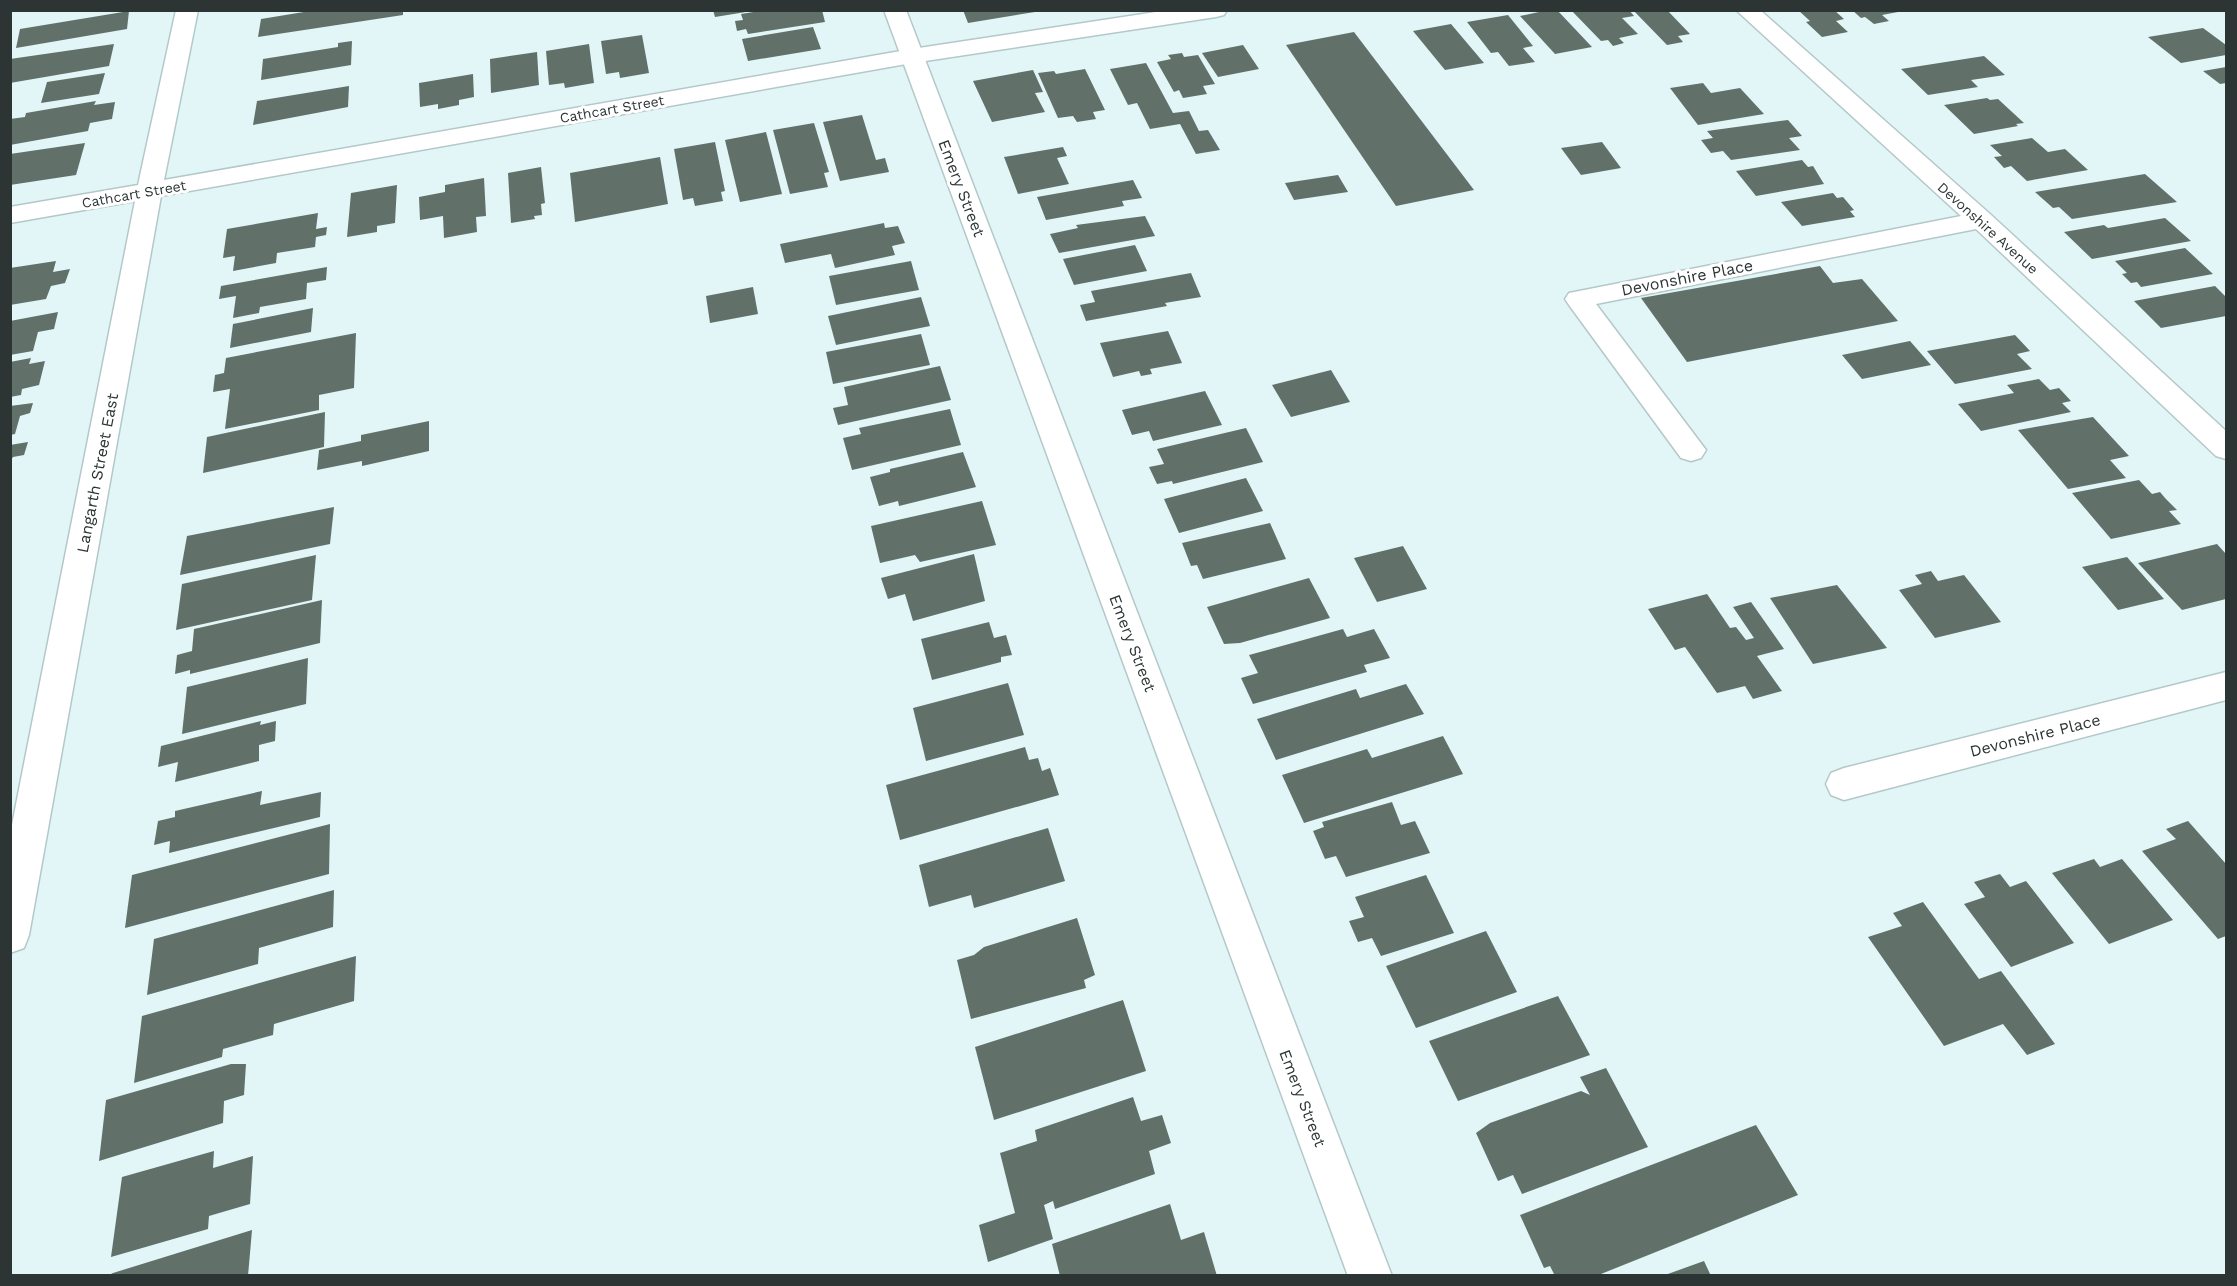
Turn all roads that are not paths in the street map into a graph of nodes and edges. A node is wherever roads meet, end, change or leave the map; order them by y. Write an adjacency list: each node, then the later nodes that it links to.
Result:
1 (187, 10): 6 (street, Langarth Street East)
2 (895, 10): 5 (street, Emery Street)
3 (1216, 10): 5 (street, Cathcart Street)
4 (1747, 10): 8 (street, Devonshire Avenue)
5 (912, 56): 6 (street, Cathcart Street); 14 (street, Emery Street)
6 (149, 191): 7 (street, Cathcart Street); 13 (street, Langarth Street East)
7 (10, 215)
8 (1981, 220): 9 (street, Devonshire Avenue); 10 (street, Devonshire Place)
9 (2226, 448)
10 (1691, 450)
11 (2226, 686): 12 (street, Devonshire Place)
12 (1844, 784)
13 (10, 935)
14 (1370, 1275)

